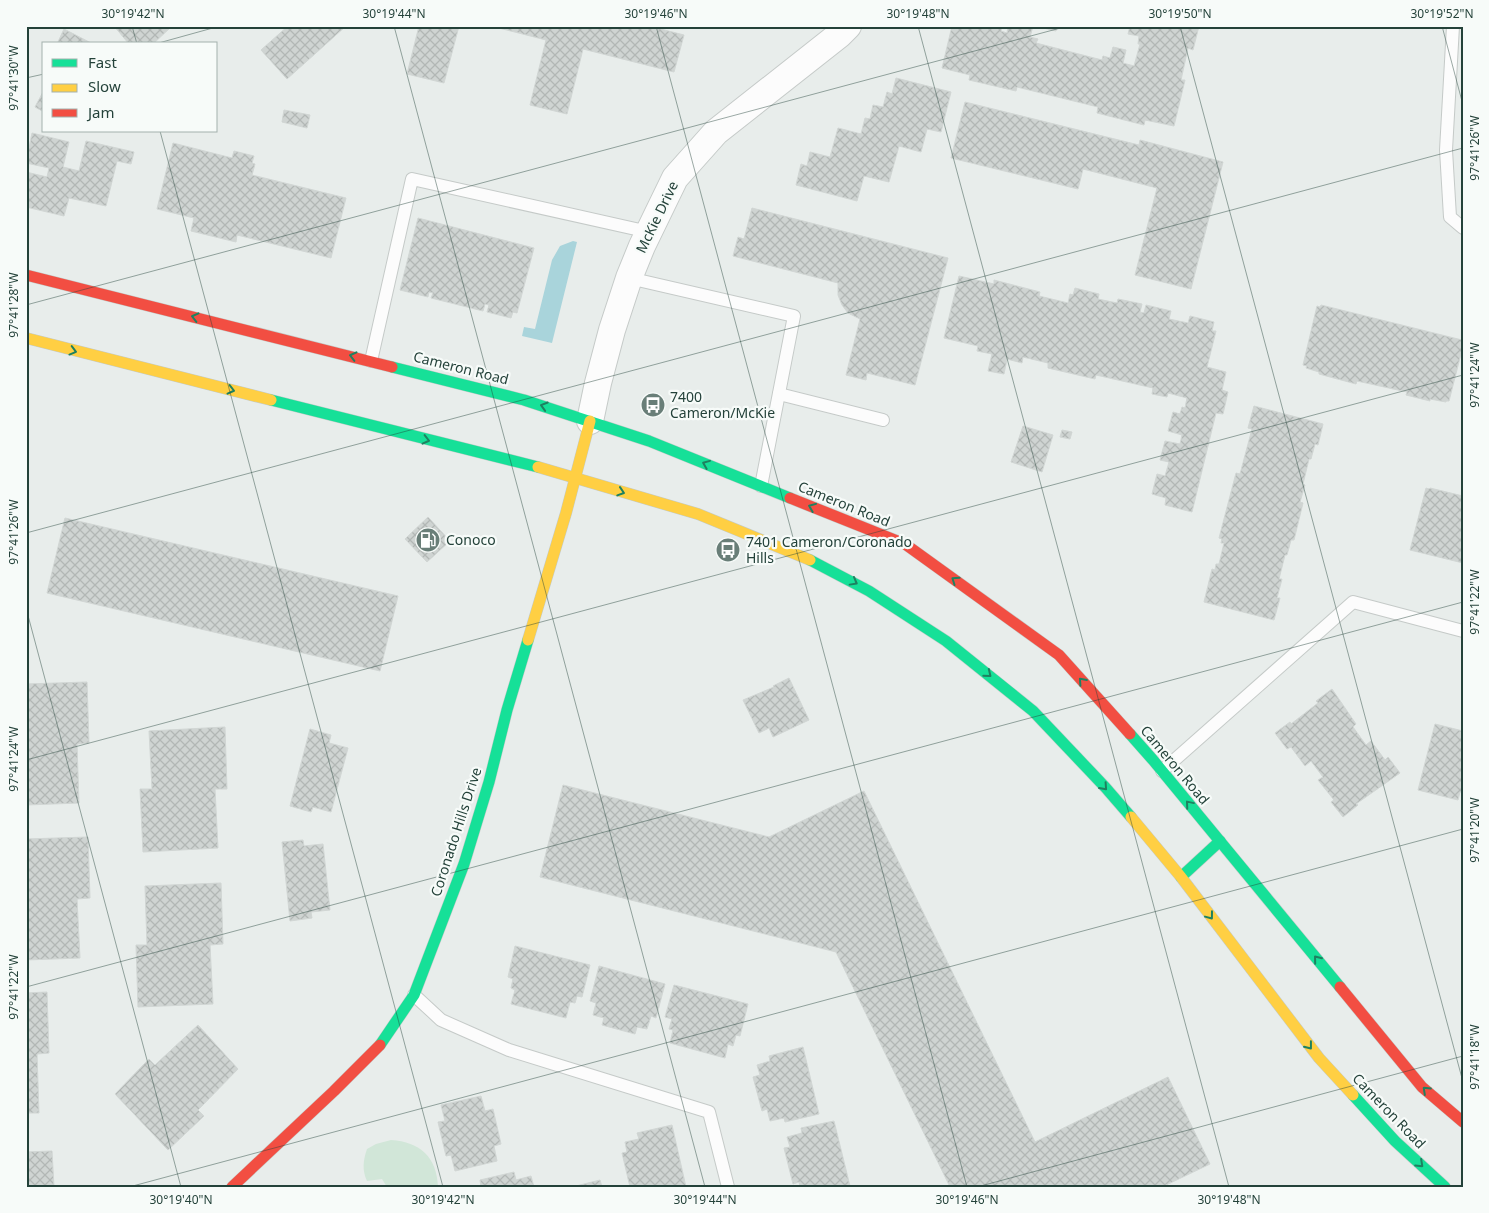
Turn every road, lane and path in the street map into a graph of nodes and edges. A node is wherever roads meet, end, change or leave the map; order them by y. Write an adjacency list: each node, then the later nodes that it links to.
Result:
1 (848, 26): 4 (street, McKie Drive)
2 (1453, 26): 3 (lane)
3 (1463, 228)
4 (649, 232): 6 (street, McKie Drive); 8 (lane)
5 (26, 276): 8 (main road, Cameron Road, one-way to 5)
6 (629, 278): 9 (lane); 11 (street, McKie Drive)
7 (26, 338): 12 (main road, Cameron Road, one-way to 12)
8 (371, 361): 11 (main road, Cameron Road, one-way to 8)
9 (779, 394): 10 (lane); 13 (lane)
10 (883, 420)
11 (590, 421): 12 (main road, Coronado Hills Drive); 13 (main road, Cameron Road, one-way to 11)
12 (575, 477): 17 (main road, Cameron Road, one-way to 17); 18 (main road, Coronado Hills Drive)
13 (761, 486): 15 (main road, Cameron Road, one-way to 13)
14 (1463, 631): 15 (lane)
15 (1162, 771): 16 (main road, Cameron Road, one-way to 15)
16 (1220, 841): 17 (main road); 19 (main road, Cameron Road, one-way to 16)
17 (1181, 877): 22 (main road, Cameron Road, one-way to 22)
18 (414, 995): 20 (main road, Coronado Hills Drive); 21 (lane)
19 (1463, 1122)
20 (232, 1187)
21 (728, 1187)
22 (1445, 1187)

